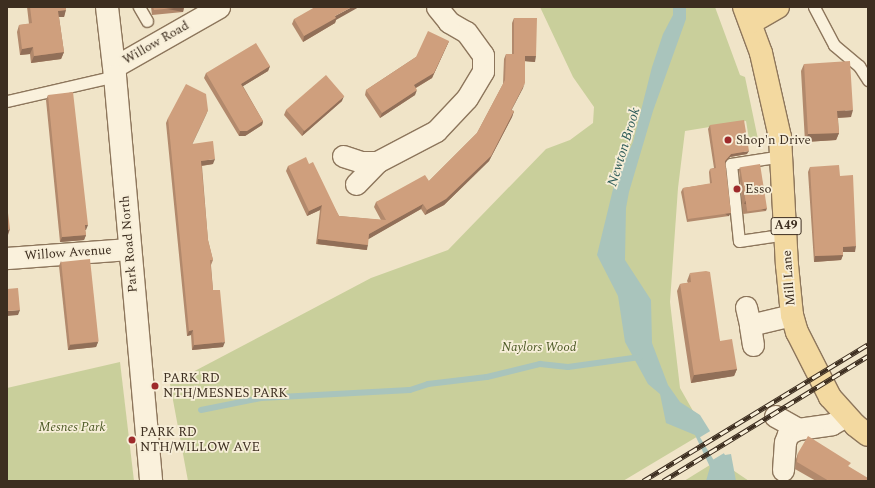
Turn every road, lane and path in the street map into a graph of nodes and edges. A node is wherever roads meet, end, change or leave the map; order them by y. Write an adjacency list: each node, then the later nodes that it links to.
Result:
1 (107, 7): 9 (street, Park Road North)
2 (139, 7): 8 (lane)
3 (219, 7): 9 (street, Willow Road)
4 (437, 7): 14 (street)
5 (778, 7): 7 (main road)
6 (814, 7): 10 (lane)
7 (748, 15): 13 (main road, Mill Lane / A49)
8 (147, 21)
9 (115, 72): 11 (lane); 17 (street, Park Road North)
10 (868, 80)
11 (7, 101)
12 (343, 156): 14 (street)
13 (782, 156): 16 (main road, Mill Lane / A49); 16 (lane)
14 (377, 162): 15 (street)
15 (356, 184)
16 (787, 234): 19 (main road, Mill Lane / A49)
17 (130, 249): 18 (street, Willow Avenue); 26 (street, Park Road North)
18 (7, 258)
19 (792, 315): 20 (street); 22 (main road, Mill Lane / A49)
20 (750, 326)
21 (775, 416): 23 (street)
22 (846, 416): 23 (street); 24 (main road, Mill Lane / A49)
23 (795, 430): 25 (street)
24 (868, 435)
25 (783, 470)
26 (151, 481)

